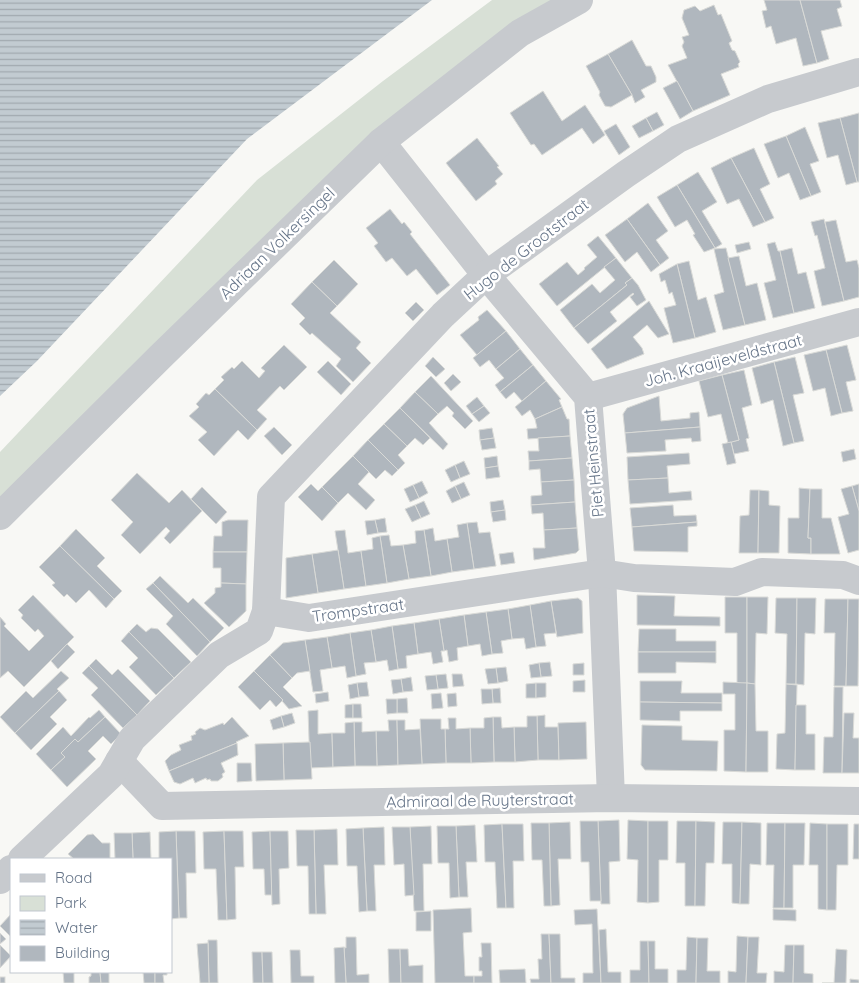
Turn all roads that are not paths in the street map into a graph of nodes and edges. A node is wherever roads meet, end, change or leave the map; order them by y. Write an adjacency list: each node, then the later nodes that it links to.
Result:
1 (579, 0): 3 (street, Adriaan Volkersingel)
2 (859, 72): 4 (street, Hugo de Grootstraat)
3 (381, 142): 4 (street, Piet Heinstraat); 7 (street, Adriaan Volkersingel)
4 (486, 275): 6 (street, Piet Heinstraat); 10 (street, Hugo de Grootstraat)
5 (859, 322): 6 (street, Joh. Kraaijeveldstraat)
6 (588, 397): 8 (street, Piet Heinstraat)
7 (0, 516)
8 (602, 573): 9 (street, Trompstraat); 10 (street, Trompstraat); 12 (street, Piet Heinstraat)
9 (859, 582)
10 (266, 611): 11 (street)
11 (119, 761): 12 (street, Admiraal de Ruyterstraat); 14 (street)
12 (611, 798): 13 (street, Admiraal de Ruyterstraat)
13 (859, 801)
14 (23, 858)
15 (10, 870): 16 (street)
16 (0, 880)

